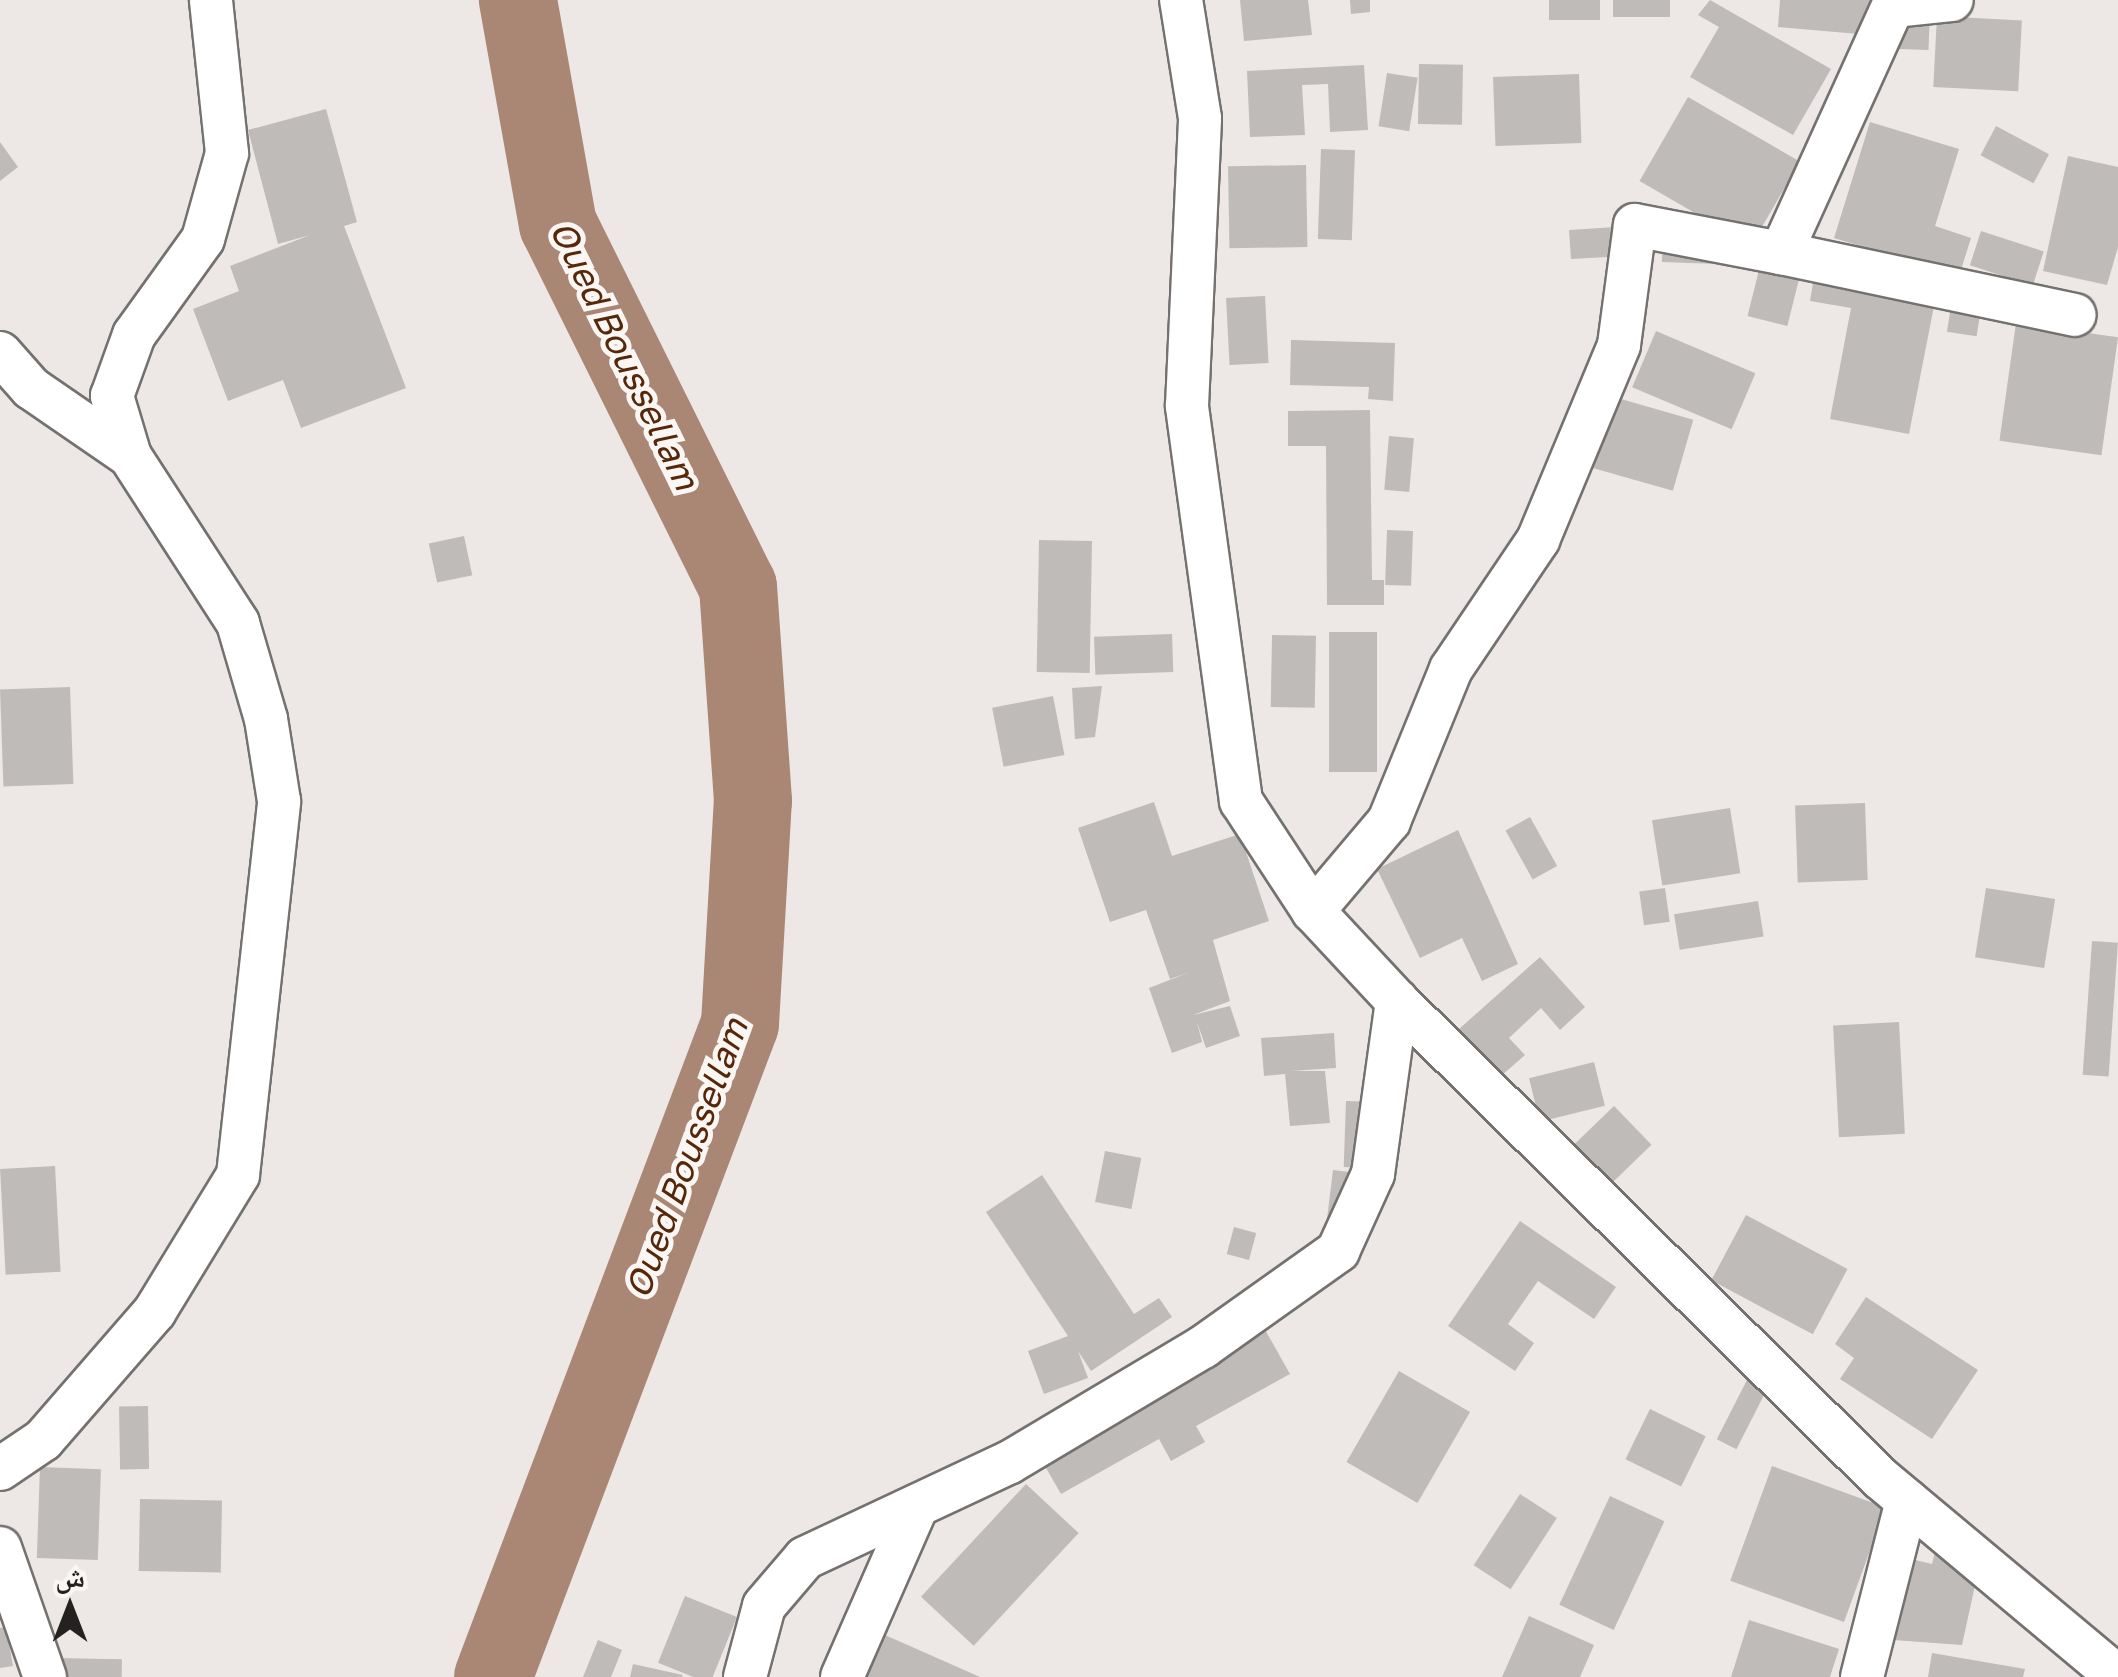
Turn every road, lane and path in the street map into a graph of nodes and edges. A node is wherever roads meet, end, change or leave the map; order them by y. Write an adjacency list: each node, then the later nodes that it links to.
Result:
1 (211, 0): 8 (street)
2 (1181, 0): 9 (street)
3 (1952, 0): 4 (street)
4 (1896, 3): 5 (street)
5 (1781, 253): 6 (street); 9 (street)
6 (2075, 315)
7 (0, 353): 8 (street)
8 (130, 456): 11 (street)
9 (1313, 911): 10 (street)
10 (1397, 1001): 12 (street); 13 (street)
11 (0, 1470)
12 (1907, 1501): 18 (street); 19 (street)
13 (917, 1506): 16 (street); 17 (street)
14 (0, 1548): 15 (street)
15 (44, 1677)
16 (745, 1677)
17 (842, 1677)
18 (1862, 1677)
19 (2118, 1677)

